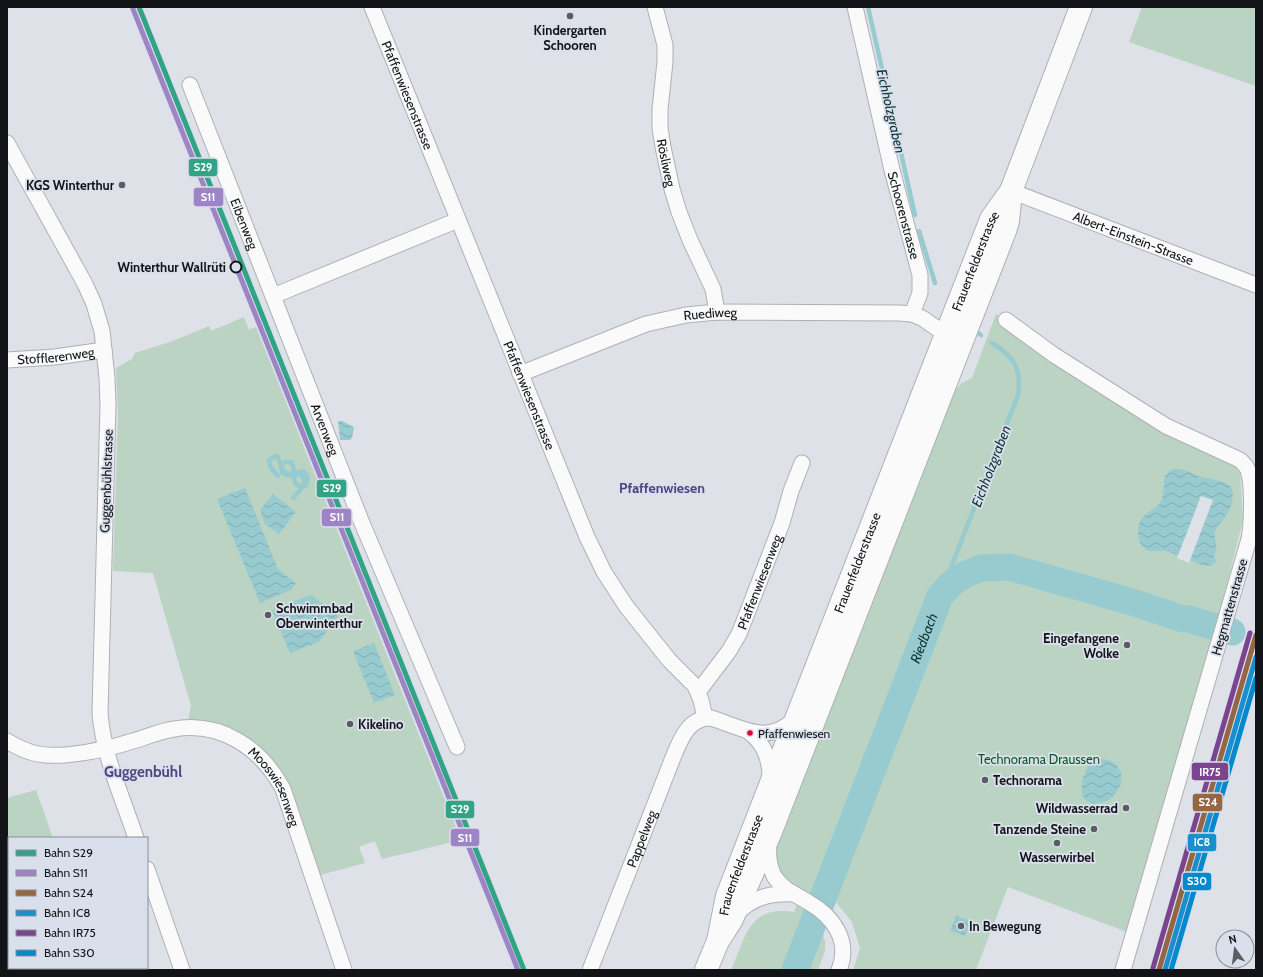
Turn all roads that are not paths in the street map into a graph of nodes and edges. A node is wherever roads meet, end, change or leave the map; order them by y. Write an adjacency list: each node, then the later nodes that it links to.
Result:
1 (372, 7): 8 (street, Pfaffenwiesenstrasse)
2 (655, 7): 11 (street, Rösliweg)
3 (855, 7): 12 (street, Schoorenstrasse)
4 (1081, 7): 7 (main road, Frauenfelderstrasse)
5 (190, 85): 10 (street, Eibenweg)
6 (7, 143): 15 (street, Guggenbühlstrasse)
7 (1011, 191): 9 (street, Albert-Einstein-Strasse); 14 (main road, Frauenfelderstrasse); 27 (main road, Frauenfelderstrasse)
8 (458, 220): 10 (street); 17 (street, Pfaffenwiesenstrasse)
9 (1256, 285)
10 (272, 296): 24 (street, Arvenweg)
11 (717, 312): 12 (street, Ruediweg); 17 (street, Ruediweg)
12 (912, 314): 14 (street)
13 (1006, 320): 38 (street, Hegmattenstrasse)
14 (945, 334): 21 (main road, Frauenfelderstrasse)
15 (104, 350): 16 (street, Stofflerenweg); 25 (street, Guggenbühlstrasse)
16 (7, 360)
17 (520, 374): 19 (street, Pfaffenwiesenstrasse)
18 (802, 463): 19 (street, Pfaffenwiesenweg)
19 (698, 692): 20 (street, Pfaffenwiesenstrasse)
20 (705, 718): 22 (street); 35 (street, Pappelweg)
21 (795, 719): 22 (street); 26 (main road, Frauenfelderstrasse)
22 (750, 733): 26 (street)
23 (7, 741): 25 (street, Mooswiesenweg)
24 (457, 747)
25 (106, 748): 28 (street, Guggenbühlstrasse); 34 (street, Mooswiesenweg)
26 (770, 785): 32 (main road, Frauenfelderstrasse)
27 (770, 834): 30 (street); 31 (main road, Frauenfelderstrasse)
28 (136, 837)
29 (148, 872): 33 (street)
30 (794, 894): 31 (street); 37 (street)
31 (731, 921): 32 (main road, Frauenfelderstrasse)
32 (718, 941): 36 (main road, Frauenfelderstrasse)
33 (182, 970)
34 (344, 970)
35 (590, 970)
36 (706, 970)
37 (839, 970)
38 (1123, 970)

